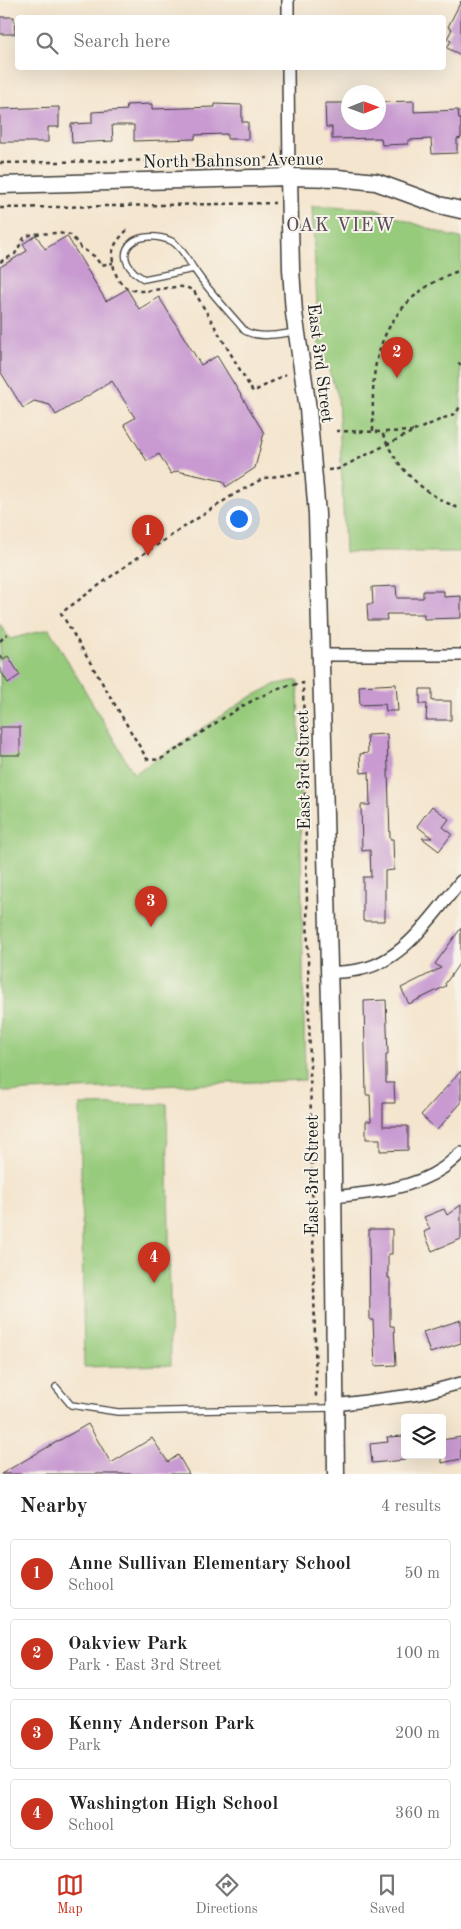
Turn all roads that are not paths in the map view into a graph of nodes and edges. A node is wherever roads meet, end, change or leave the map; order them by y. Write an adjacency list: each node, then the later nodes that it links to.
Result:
1 (288, 0): 2 (street)
2 (288, 15)
3 (288, 70): 4 (street, East 3rd Street)
4 (289, 177): 5 (street, North Bahnson Avenue); 6 (street, North Bahnson Avenue); 8 (street, East 3rd Street)
5 (0, 185)
6 (461, 210)
7 (194, 269): 7 (lane); 8 (lane)
8 (296, 332): 9 (street, East 3rd Street)
9 (321, 655): 10 (street); 12 (street, East 3rd Street)
10 (461, 655)
11 (461, 881): 12 (street)
12 (328, 973): 14 (street, East 3rd Street)
13 (461, 1153): 14 (street)
14 (332, 1197): 17 (street, East 3rd Street)
15 (461, 1382): 17 (street)
16 (56, 1387): 17 (lane)
17 (335, 1406): 18 (street, East 3rd Street)
18 (336, 1474)

